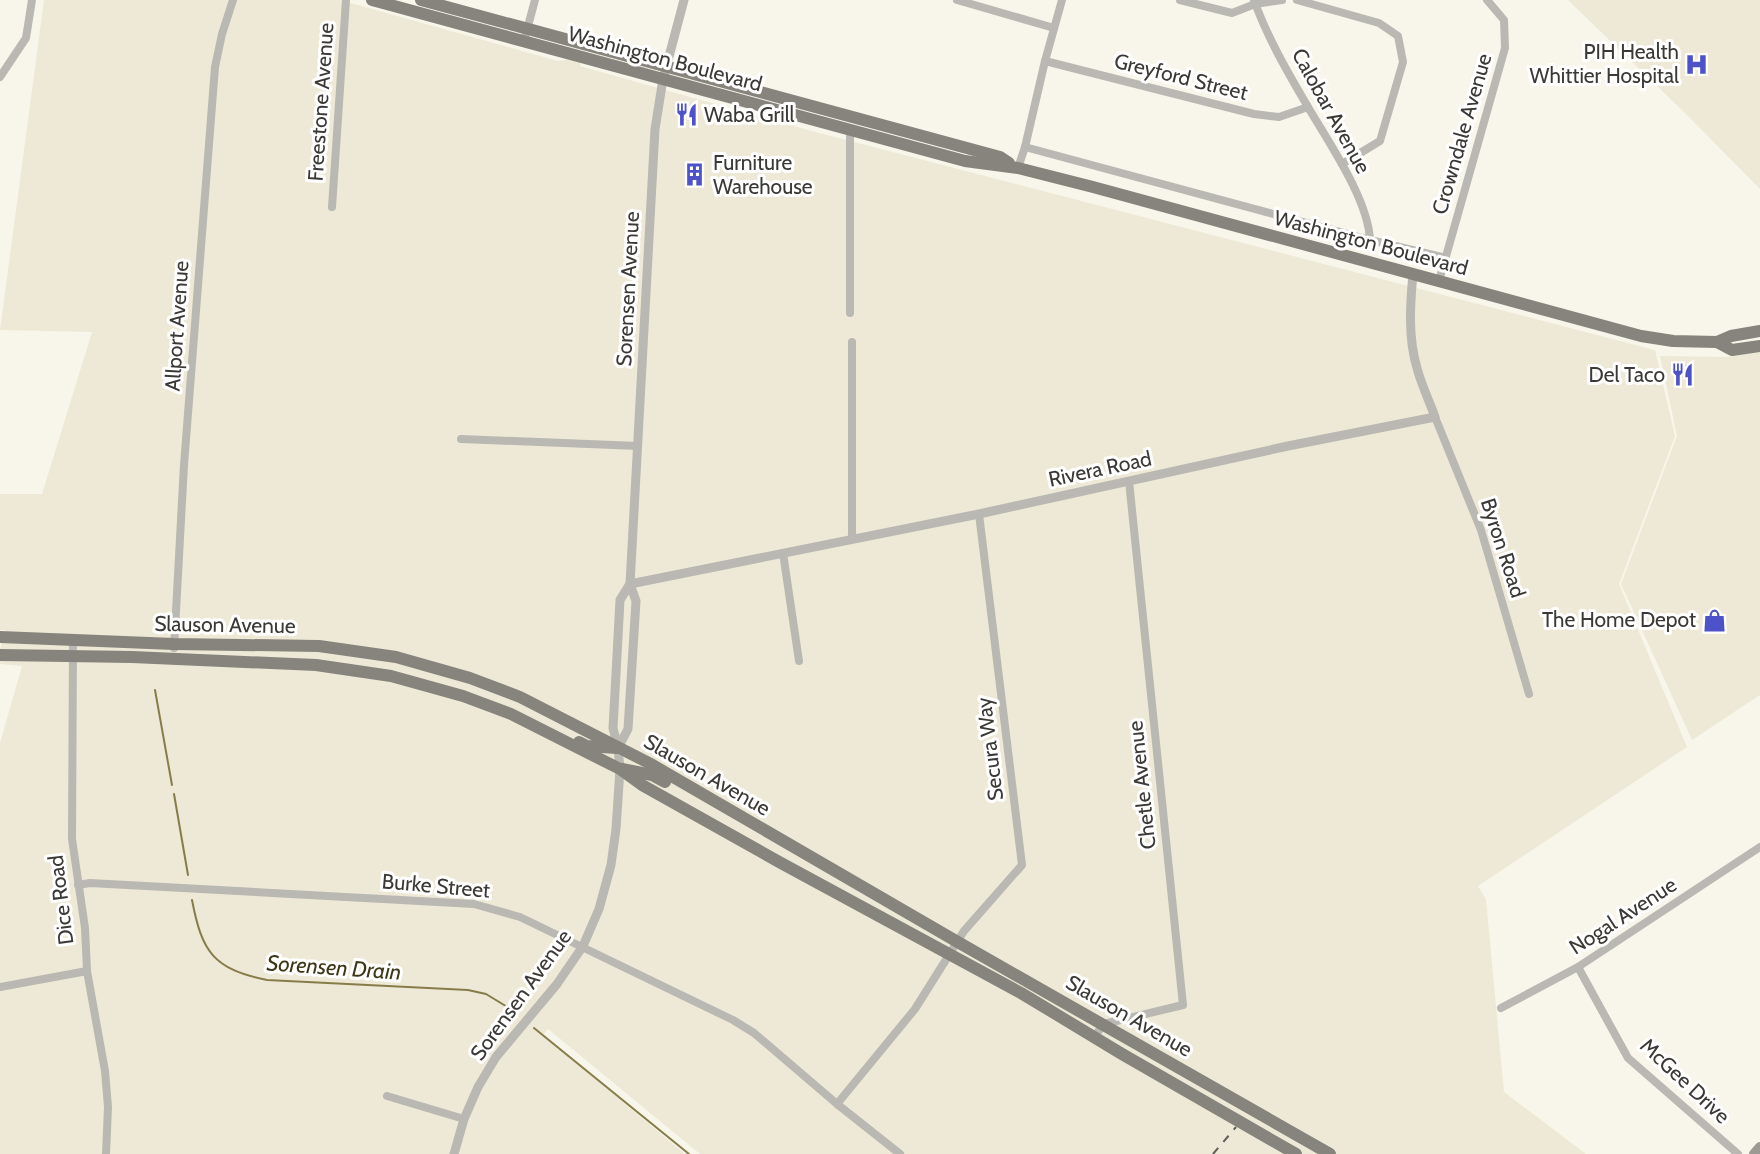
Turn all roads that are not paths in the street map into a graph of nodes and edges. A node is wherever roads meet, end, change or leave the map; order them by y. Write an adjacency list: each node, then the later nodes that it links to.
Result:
1 (32, 0): 20 (street)
2 (233, 0): 48 (street, Allport Avenue)
3 (346, 0): 28 (street, Freestone Avenue)
4 (372, 0): 17 (main road, Washington Boulevard)
5 (421, 0): 17 (main road, Washington Boulevard)
6 (535, 0): 17 (street)
7 (684, 0): 21 (street, Sorensen Avenue)
8 (957, 0): 14 (street)
9 (1062, 0): 16 (street)
10 (1180, 0): 15 (street)
11 (1282, 0): 15 (street)
12 (1297, 0): 26 (street)
13 (1487, 0): 30 (street, Crowndale Avenue)
14 (969, 2): 16 (street)
15 (1254, 2): 23 (street, Calobar Avenue)
16 (1054, 28): 19 (street)
17 (525, 35): 21 (main road, Washington Boulevard)
18 (0, 58): 20 (street)
19 (1045, 61): 23 (street, Greyford Street); 25 (street)
20 (9, 63): 22 (street)
21 (664, 73): 24 (main road, Washington Boulevard); 27 (main road, Washington Boulevard); 40 (street, Sorensen Avenue)
22 (0, 77)
23 (1308, 107): 26 (street, Calobar Avenue)
24 (850, 130): 27 (main road, Washington Boulevard); 33 (street)
25 (1025, 147): 27 (street); 29 (street, Washington Boulevard)
26 (1342, 164): 29 (street, Calobar Avenue)
27 (1018, 168): 31 (main road, Washington Boulevard)
28 (332, 207)
29 (1371, 240): 30 (street, Washington Boulevard)
30 (1446, 258): 32 (street, Crowndale Avenue)
31 (1413, 274): 32 (main road, Washington Boulevard); 38 (street)
32 (1439, 281): 36 (main road, Washington Boulevard)
33 (850, 313)
34 (1760, 331): 36 (main road, Washington Boulevard)
35 (852, 342): 43 (street)
36 (1717, 342): 37 (main road, Washington Boulevard)
37 (1760, 346)
38 (1434, 417): 41 (street, Rivera Road); 53 (street, Byron Road)
39 (461, 439): 40 (street)
40 (638, 446): 45 (street, Sorensen Avenue)
41 (1129, 481): 42 (street, Rivera Road); 67 (street, Chetle Avenue)
42 (980, 514): 43 (street, Rivera Road); 60 (street, Secura Way)
43 (852, 539): 44 (street, Rivera Road)
44 (783, 554): 45 (street, Rivera Road); 52 (street)
45 (630, 584): 55 (street, Sorensen Avenue); 55 (street, Sorensen Avenue)
46 (0, 638): 47 (main road, Slauson Avenue)
47 (74, 640): 48 (main road, Slauson Avenue); 50 (street, Dice Road)
48 (174, 644): 51 (street, Allport Avenue); 55 (main road, Slauson Avenue)
49 (0, 656): 50 (main road, Slauson Avenue)
50 (74, 657): 51 (main road, Slauson Avenue); 59 (street, Dice Road)
51 (174, 658): 54 (main road, Slauson Avenue)
52 (799, 661)
53 (1529, 694)
54 (521, 719): 55 (main road); 56 (main road, Slauson Avenue)
55 (618, 748): 56 (street, Sorensen Avenue); 57 (main road, Slauson Avenue)
56 (620, 769): 57 (main road); 61 (street, Sorensen Avenue); 62 (main road, Slauson Avenue)
57 (702, 795): 60 (main road, Slauson Avenue)
58 (1760, 847): 63 (street, Nogal Avenue)
59 (78, 885): 61 (street, Burke Street); 64 (street, Dice Road)
60 (956, 941): 62 (street, Secura Way); 67 (main road, Slauson Avenue)
61 (583, 946): 70 (street, Burke Street); 71 (street, Sorensen Avenue)
62 (949, 954): 68 (main road, Slauson Avenue); 70 (street, Secura Way)
63 (1578, 967): 66 (street, Nogal Avenue); 78 (street, McGee Drive)
64 (87, 971): 65 (street); 73 (street, Dice Road)
65 (0, 987)
66 (1501, 1008)
67 (1104, 1024): 68 (street); 77 (main road, Slauson Avenue)
68 (1094, 1037): 76 (main road, Slauson Avenue)
69 (387, 1096): 71 (street)
70 (837, 1104): 75 (street, Burke Street)
71 (464, 1119): 74 (street, Sorensen Avenue)
72 (1760, 1147): 79 (main road)
73 (106, 1154)
74 (454, 1154)
75 (900, 1154)
76 (1296, 1154)
77 (1330, 1154)
78 (1738, 1154)
79 (1754, 1154)

